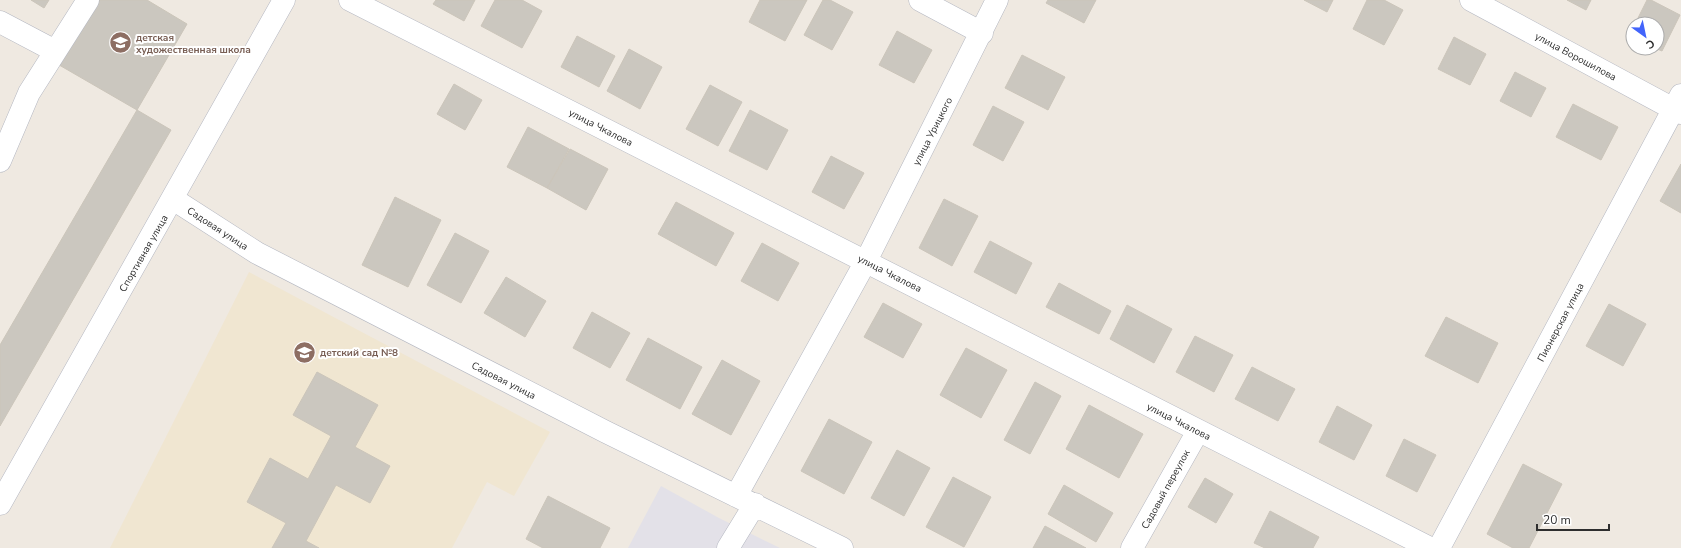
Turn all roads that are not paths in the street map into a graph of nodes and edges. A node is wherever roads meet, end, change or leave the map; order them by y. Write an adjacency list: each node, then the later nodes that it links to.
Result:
1 (88, 0): 9 (street)
2 (284, 0): 12 (street, Спортивная улица)
3 (350, 0): 13 (street, улица Чкалова)
4 (920, 0): 8 (street)
5 (997, 0): 8 (street, улица Урицкого)
6 (1471, 0): 10 (street, улица Ворошилова)
7 (0, 22): 9 (street)
8 (982, 33): 13 (street, улица Урицкого)
9 (55, 51): 11 (street)
10 (1679, 106): 22 (street, Пионерская улица)
11 (0, 161)
12 (173, 199): 15 (street, Садовая улица); 16 (street, Спортивная улица)
13 (866, 261): 14 (street, улица Чкалова); 15 (street, улица Урицкого)
14 (1198, 430): 20 (street, Садовый переулок); 21 (street, улица Чкалова)
15 (736, 496): 17 (street, Садовая улица)
16 (0, 504)
17 (756, 504): 18 (street); 19 (street, Садовая улица)
18 (728, 548)
19 (842, 548)
20 (1132, 548)
21 (1430, 548)
22 (1439, 548)

